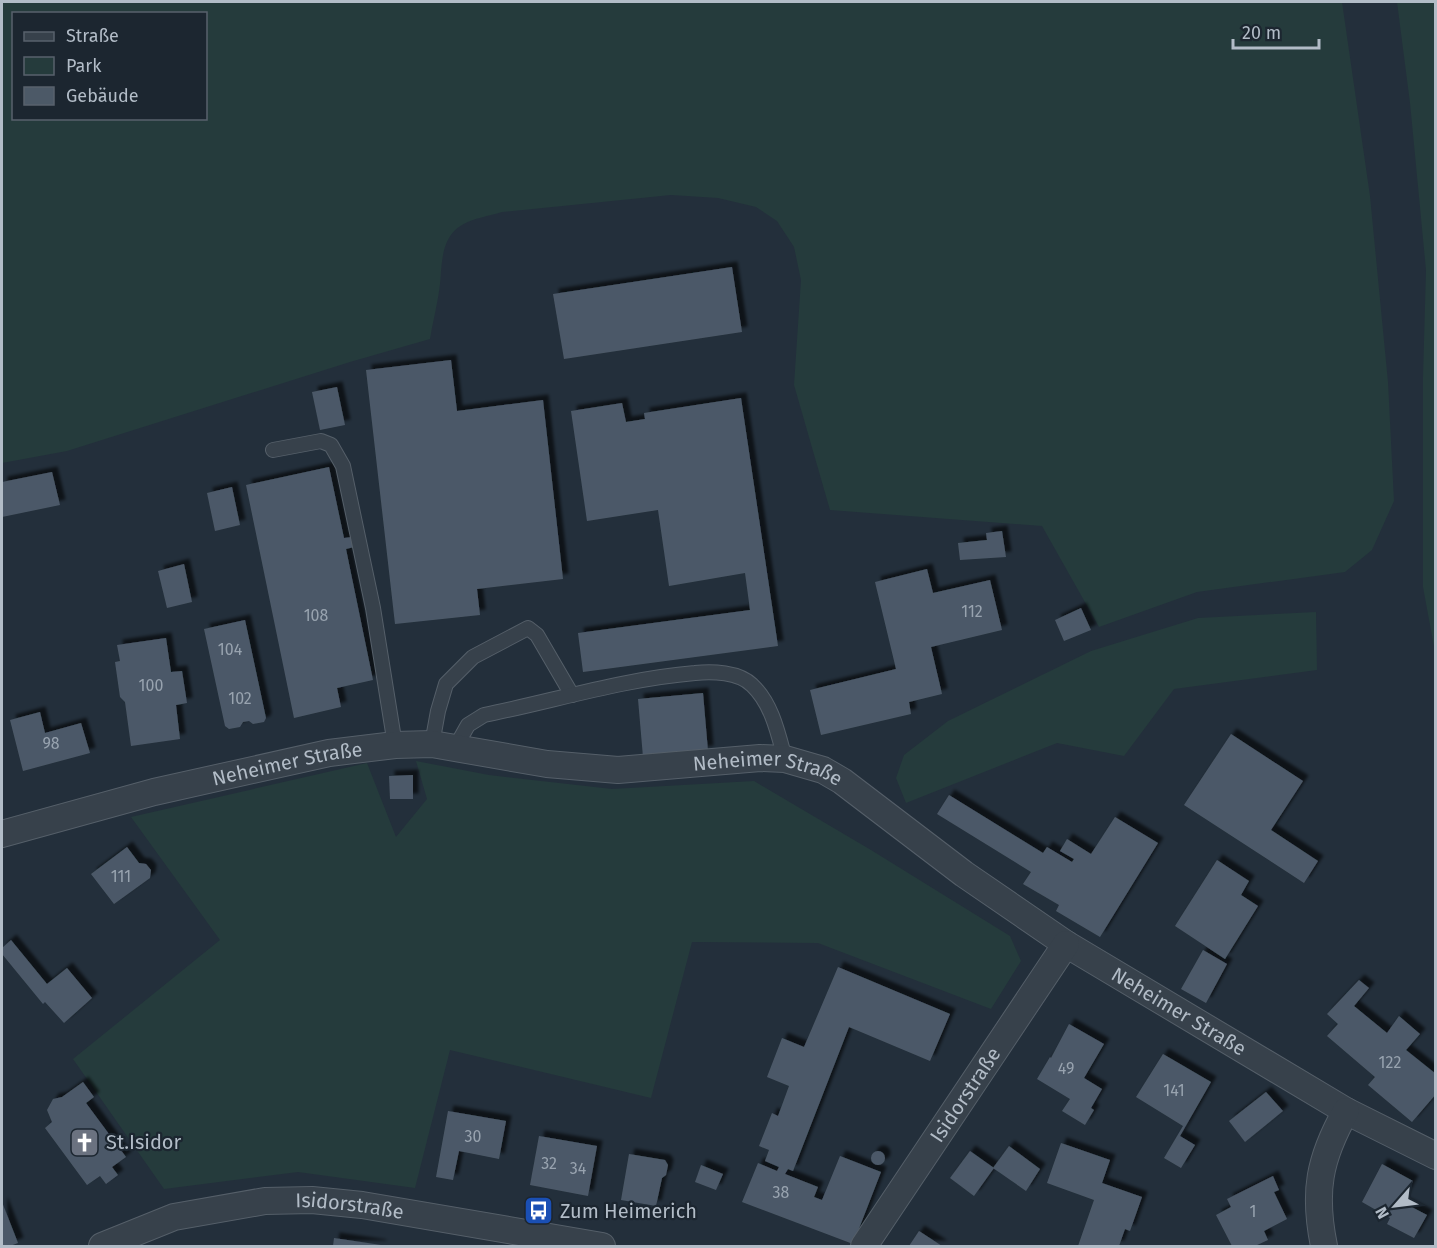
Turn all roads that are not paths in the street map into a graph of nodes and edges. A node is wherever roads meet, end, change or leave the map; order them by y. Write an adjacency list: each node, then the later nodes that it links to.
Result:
1 (273, 450): 3 (lane)
2 (572, 695): 4 (lane); 4 (lane); 5 (lane)
3 (395, 745): 4 (street, Neheimer Straße); 6 (street, Neheimer Straße)
4 (443, 746): 5 (street, Neheimer Straße)
5 (785, 759): 7 (street, Neheimer Straße)
6 (2, 834)
7 (1066, 944): 8 (street, Neheimer Straße); 12 (street, Isidorstraße)
8 (1346, 1111): 9 (street, Neheimer Straße); 13 (street)
9 (1436, 1156)
10 (102, 1246): 11 (street, Isidorstraße)
11 (594, 1246)
12 (864, 1246)
13 (1324, 1246)

